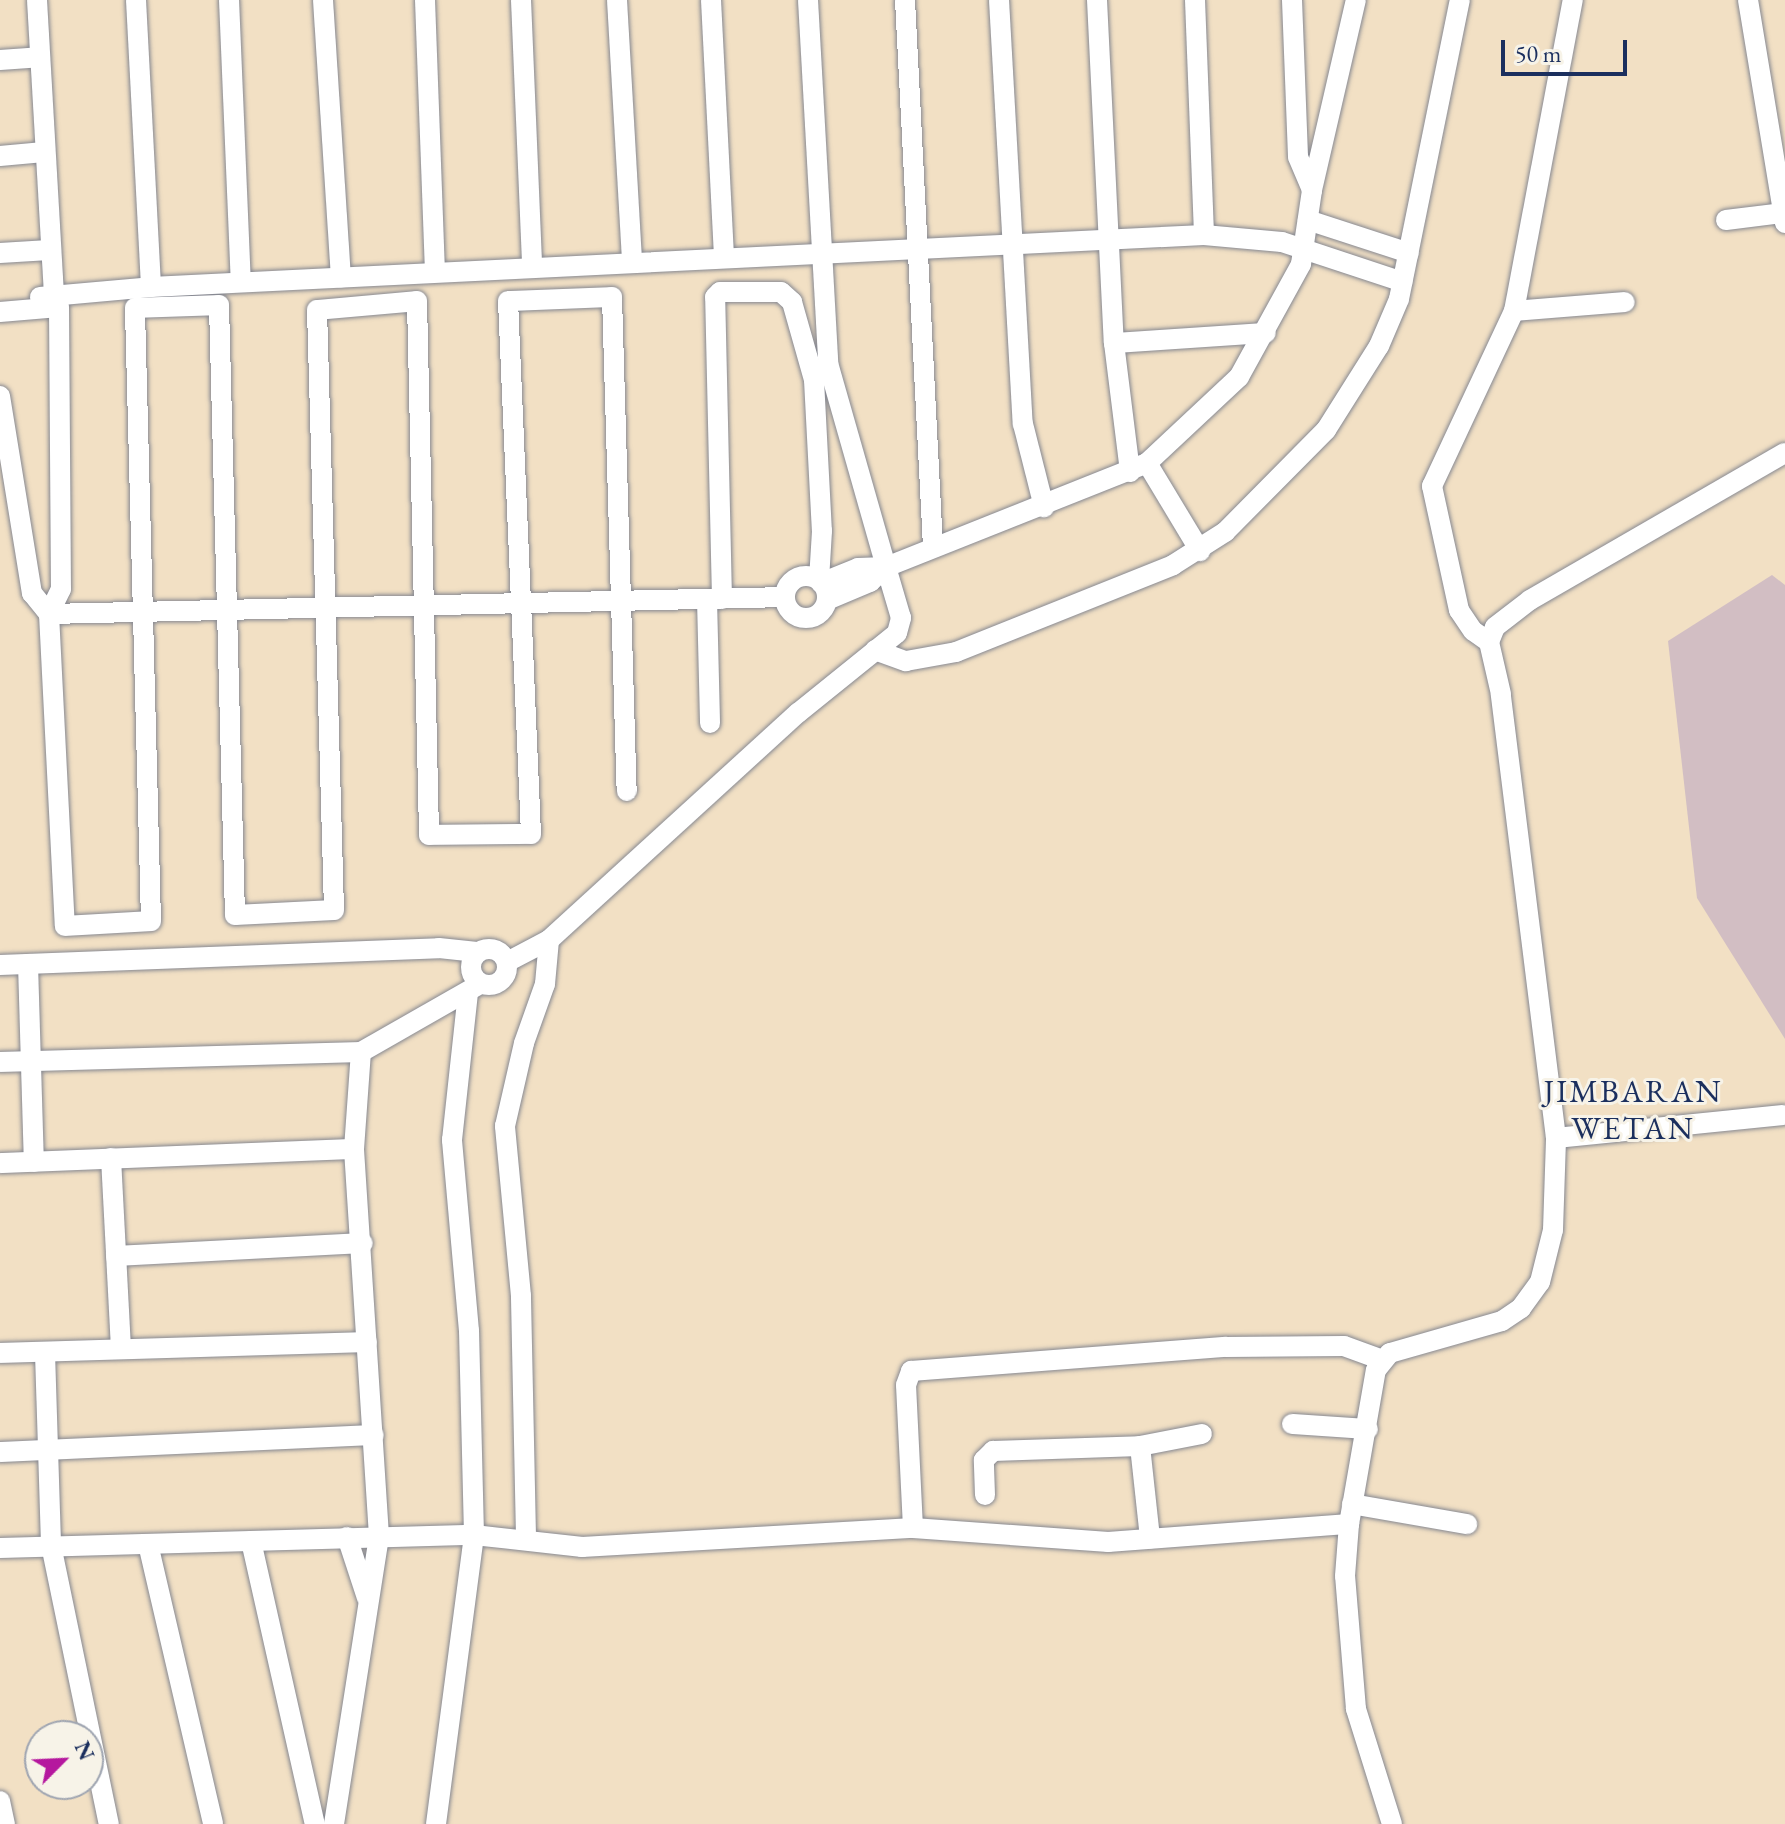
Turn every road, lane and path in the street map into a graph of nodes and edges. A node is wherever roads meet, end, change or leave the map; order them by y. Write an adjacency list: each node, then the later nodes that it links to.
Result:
1 (37, 0): 19 (street)
2 (136, 0): 43 (street)
3 (229, 0): 41 (street)
4 (323, 0): 40 (street)
5 (425, 0): 39 (street)
6 (521, 0): 38 (street)
7 (617, 0): 37 (street)
8 (711, 0): 36 (street)
9 (808, 0): 34 (street)
10 (905, 0): 30 (street)
11 (999, 0): 29 (street)
12 (1097, 0): 28 (street)
13 (1195, 0): 27 (street)
14 (1292, 0): 23 (street)
15 (1356, 0): 23 (street)
16 (1460, 0): 35 (street)
17 (1573, 0): 47 (street)
18 (1748, 0): 24 (street)
19 (39, 57): 20 (street); 21 (street)
20 (0, 60)
21 (44, 152): 22 (street); 32 (street)
22 (0, 156)
23 (1312, 190): 25 (street)
24 (1784, 218): 26 (street)
25 (1308, 220): 31 (street); 35 (street)
26 (1726, 220)
27 (1204, 235): 28 (street); 31 (street)
28 (1109, 239): 29 (street); 50 (street)
29 (1012, 244): 30 (street); 54 (street)
30 (918, 248): 34 (street); 55 (street)
31 (1305, 249): 42 (street); 49 (street)
32 (49, 250): 33 (street); 44 (street)
33 (0, 253)
34 (820, 253): 36 (street); 57 (street)
35 (1409, 253): 42 (street)
36 (724, 258): 37 (street)
37 (632, 263): 38 (street)
38 (532, 268): 39 (street)
39 (435, 272): 40 (street)
40 (341, 277): 41 (street)
41 (241, 282): 43 (street)
42 (1403, 282): 56 (street)
43 (151, 287): 44 (street)
44 (54, 295): 45 (street)
45 (0, 301)
46 (1625, 302): 47 (street)
47 (1514, 311): 68 (street)
48 (0, 312): 67 (street)
49 (1266, 333): 50 (street); 53 (street)
50 (1114, 343): 53 (street)
51 (0, 396): 67 (street)
52 (1785, 453): 68 (street)
53 (1139, 467): 54 (street); 56 (street)
54 (1044, 507): 55 (street)
55 (933, 547): 57 (street)
56 (1200, 551): 69 (street)
57 (886, 567): 58 (street); 69 (street)
58 (822, 588): 59 (street); 59 (street); 60 (street)
59 (785, 597): 60 (street)
60 (715, 599): 61 (street); 70 (street)
61 (624, 601): 62 (street); 62 (street); 71 (street)
62 (520, 603): 63 (street); 63 (street)
63 (425, 606): 65 (street); 65 (street)
64 (228, 609): 65 (street); 65 (street); 66 (street); 66 (street)
65 (327, 609)
66 (144, 610): 67 (street); 67 (street)
67 (49, 614)
68 (1489, 642): 82 (street)
69 (875, 650): 72 (street)
70 (710, 723)
71 (627, 791)
72 (549, 940): 74 (street); 109 (street)
73 (477, 952): 74 (street); 75 (street); 77 (street)
74 (507, 962): 77 (street)
75 (28, 964): 76 (street); 79 (street)
76 (0, 965)
77 (474, 988): 78 (street); 105 (street)
78 (361, 1052): 79 (street); 83 (street)
79 (31, 1061): 80 (street); 85 (street)
80 (0, 1062)
81 (1783, 1115): 82 (street)
82 (1556, 1138): 93 (street)
83 (354, 1149): 84 (street); 87 (street)
84 (111, 1158): 85 (street); 88 (street)
85 (34, 1162): 86 (street)
86 (0, 1163)
87 (363, 1243): 88 (street); 89 (street)
88 (116, 1256): 90 (street)
89 (367, 1342): 90 (street); 97 (street)
90 (121, 1348): 92 (street)
91 (0, 1353): 92 (street)
92 (45, 1353): 99 (street)
93 (1380, 1359): 95 (street); 104 (street)
94 (1292, 1424): 95 (street)
95 (1368, 1429): 102 (street)
96 (1202, 1434): 98 (street)
97 (374, 1435): 99 (street); 106 (street)
98 (1140, 1446): 101 (street); 108 (street)
99 (48, 1450): 100 (street); 112 (street)
100 (0, 1452)
101 (985, 1495)
102 (1350, 1514): 103 (street); 108 (street); 122 (street)
103 (1467, 1524)
104 (913, 1528): 108 (street); 109 (street)
105 (474, 1535): 106 (street); 109 (street); 121 (street)
106 (379, 1536): 107 (street); 114 (street)
107 (347, 1537): 110 (street); 114 (street)
108 (1150, 1538)
109 (532, 1539)
110 (251, 1541): 111 (street); 119 (street)
111 (148, 1544): 112 (street); 118 (street)
112 (51, 1545): 113 (street); 117 (street)
113 (0, 1548)
114 (369, 1601): 120 (street)
115 (0, 1801): 116 (street)
116 (5, 1824)
117 (109, 1824)
118 (213, 1824)
119 (315, 1824)
120 (334, 1824)
121 (436, 1824)
122 (1392, 1824)

